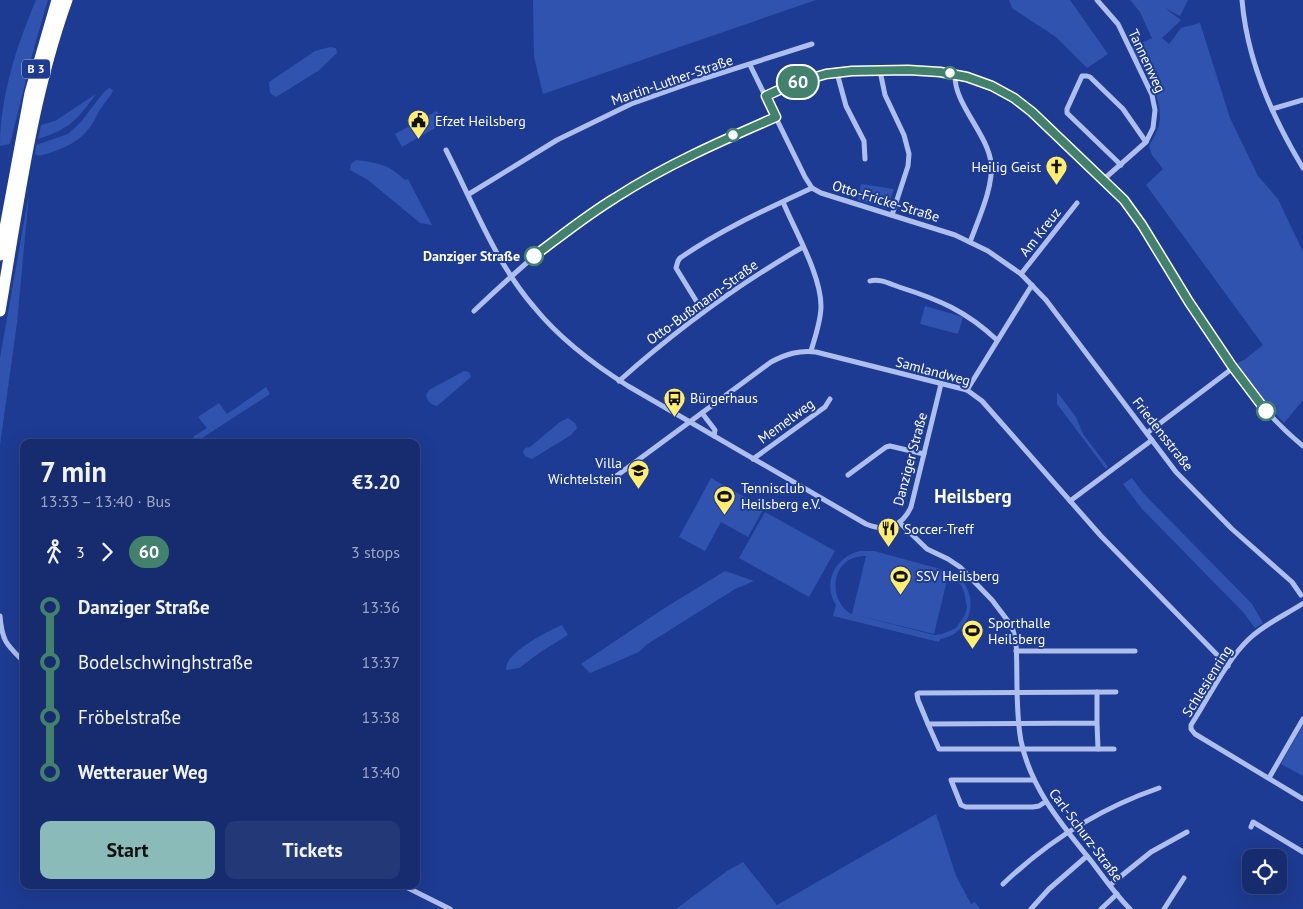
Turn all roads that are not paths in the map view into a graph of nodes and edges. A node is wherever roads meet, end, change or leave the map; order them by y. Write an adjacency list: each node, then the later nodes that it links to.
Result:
1 (57, 0): 14 (highway, B 3)
2 (67, 0): 14 (highway, B 3)
3 (1098, 0): 15 (street, Tannenweg)
4 (1242, 0): 12 (street)
5 (812, 44): 6 (street, Martin-Luther-Straße)
6 (750, 65): 10 (street, Otto-Fricke-Straße); 22 (street, Martin-Luther-Straße)
7 (880, 70): 8 (street); 9 (street); 25 (street)
8 (837, 72): 10 (street); 17 (street)
9 (955, 74): 20 (street); 26 (street)
10 (766, 96): 13 (street, Otto-Fricke-Straße)
11 (1303, 100): 12 (street)
12 (1272, 109): 19 (street)
13 (776, 117): 21 (street, Otto-Fricke-Straße); 30 (street)
14 (25, 142): 28 (highway, B 3); 33 (highway, B 3)
15 (1146, 142): 18 (street, Tannenweg); 18 (street)
16 (446, 150): 22 (street, Danziger Straße)
17 (865, 159)
18 (1121, 165): 20 (street, Tannenweg)
19 (1303, 168)
20 (1104, 179): 38 (street)
21 (812, 188): 23 (street); 25 (street, Otto-Fricke-Straße)
22 (469, 194): 30 (street, Danziger Straße)
23 (783, 202): 27 (street); 35 (street)
24 (1077, 203): 29 (street, Am Kreuz)
25 (892, 215): 26 (street, Otto-Fricke-Straße)
26 (970, 242): 29 (street, Otto-Fricke-Straße)
27 (803, 248): 35 (street, Otto-Bußmann-Straße); 37 (street)
28 (0, 255)
29 (1021, 274): 32 (street, Friedensstraße)
30 (511, 276): 34 (street); 39 (street, Danziger Straße)
31 (870, 281): 36 (street)
32 (1032, 285): 36 (street); 45 (street, Friedensstraße)
33 (0, 311)
34 (474, 311)
35 (704, 312): 39 (street, Otto-Bußmann-Straße)
36 (998, 340): 41 (street)
37 (811, 352): 40 (street, Samlandweg); 43 (street, Samlandweg)
38 (1233, 368): 45 (street); 48 (street)
39 (619, 381): 44 (street, Danziger Straße)
40 (941, 384): 41 (street, Samlandweg); 49 (street, Danziger Straße)
41 (967, 390): 53 (street, Samlandweg)
42 (830, 399): 50 (street, Memelweg)
43 (702, 412): 44 (street, Samlandweg); 46 (street)
44 (689, 422): 46 (street, Danziger Straße); 52 (street, Samlandweg)
45 (1147, 434): 47 (street, Friedensstraße)
46 (714, 436): 50 (street, Danziger Straße)
47 (1152, 440): 53 (street); 55 (street, Friedensstraße)
48 (1303, 446)
49 (924, 454): 51 (street); 54 (street, Danziger Straße)
50 (753, 459): 54 (street, Danziger Straße)
51 (848, 474)
52 (615, 477)
53 (1070, 501): 61 (street, Samlandweg)
54 (900, 522): 59 (street, Carl-Schurz-Straße)
55 (1302, 595): 56 (street, Schlesienring)
56 (1302, 604): 61 (street, Schlesienring)
57 (0, 616): 60 (street)
58 (1135, 651): 59 (street)
59 (1016, 652): 62 (street, Carl-Schurz-Straße)
60 (20, 658)
61 (1228, 666): 72 (street, Schlesienring)
62 (1018, 692): 63 (street); 66 (street, Carl-Schurz-Straße); 67 (street)
63 (1097, 692): 64 (street); 68 (street)
64 (1116, 692)
65 (1303, 719): 72 (street)
66 (1019, 723): 67 (street); 68 (street); 69 (street, Carl-Schurz-Straße)
67 (928, 724): 69 (street)
68 (1098, 724): 70 (street)
69 (1023, 749): 70 (street); 73 (street, Carl-Schurz-Straße)
70 (1098, 749): 71 (street)
71 (1114, 749)
72 (1269, 778): 75 (street, Schlesienring)
73 (1034, 780): 76 (street, Carl-Schurz-Straße); 76 (street)
74 (1159, 788): 78 (street)
75 (1303, 799)
76 (1046, 802): 78 (street, Carl-Schurz-Straße)
77 (1251, 827): 80 (street)
78 (1069, 832): 81 (street, Carl-Schurz-Straße); 83 (street)
79 (1187, 832): 84 (street)
80 (1303, 852)
81 (1087, 856): 84 (street, Carl-Schurz-Straße); 88 (street)
82 (1184, 878): 91 (street)
83 (1003, 884)
84 (1110, 885): 86 (street, Carl-Schurz-Straße)
85 (410, 889): 87 (street)
86 (1117, 894): 89 (street); 90 (street, Carl-Schurz-Straße)
87 (450, 909)
88 (1031, 909)
89 (1101, 909)
90 (1130, 909)
91 (1164, 909)

